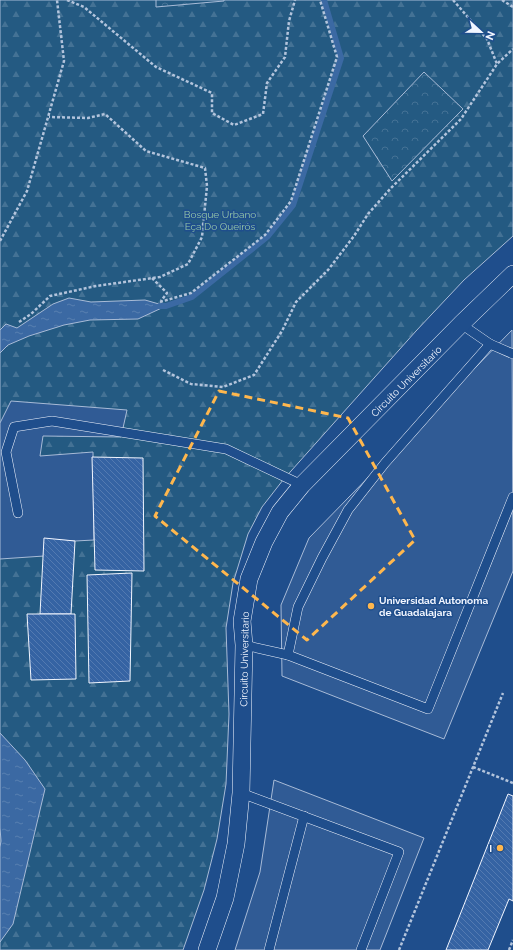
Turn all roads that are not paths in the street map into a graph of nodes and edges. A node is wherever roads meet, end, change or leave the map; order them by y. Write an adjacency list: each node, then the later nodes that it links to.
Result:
1 (513, 274): 2 (street, Circuito Universitario)
2 (462, 324): 3 (lane); 5 (street, Circuito Universitario)
3 (490, 344): 4 (lane); 9 (lane)
4 (513, 354)
5 (302, 485): 7 (lane); 8 (street, Circuito Universitario)
6 (513, 498): 9 (lane)
7 (18, 513)
8 (244, 646): 9 (lane); 10 (street, Circuito Universitario)
9 (288, 655)
10 (241, 793): 11 (lane); 12 (street, Circuito Universitario)
11 (304, 816): 13 (lane); 14 (lane)
12 (208, 950)
13 (269, 950)
14 (361, 950)

